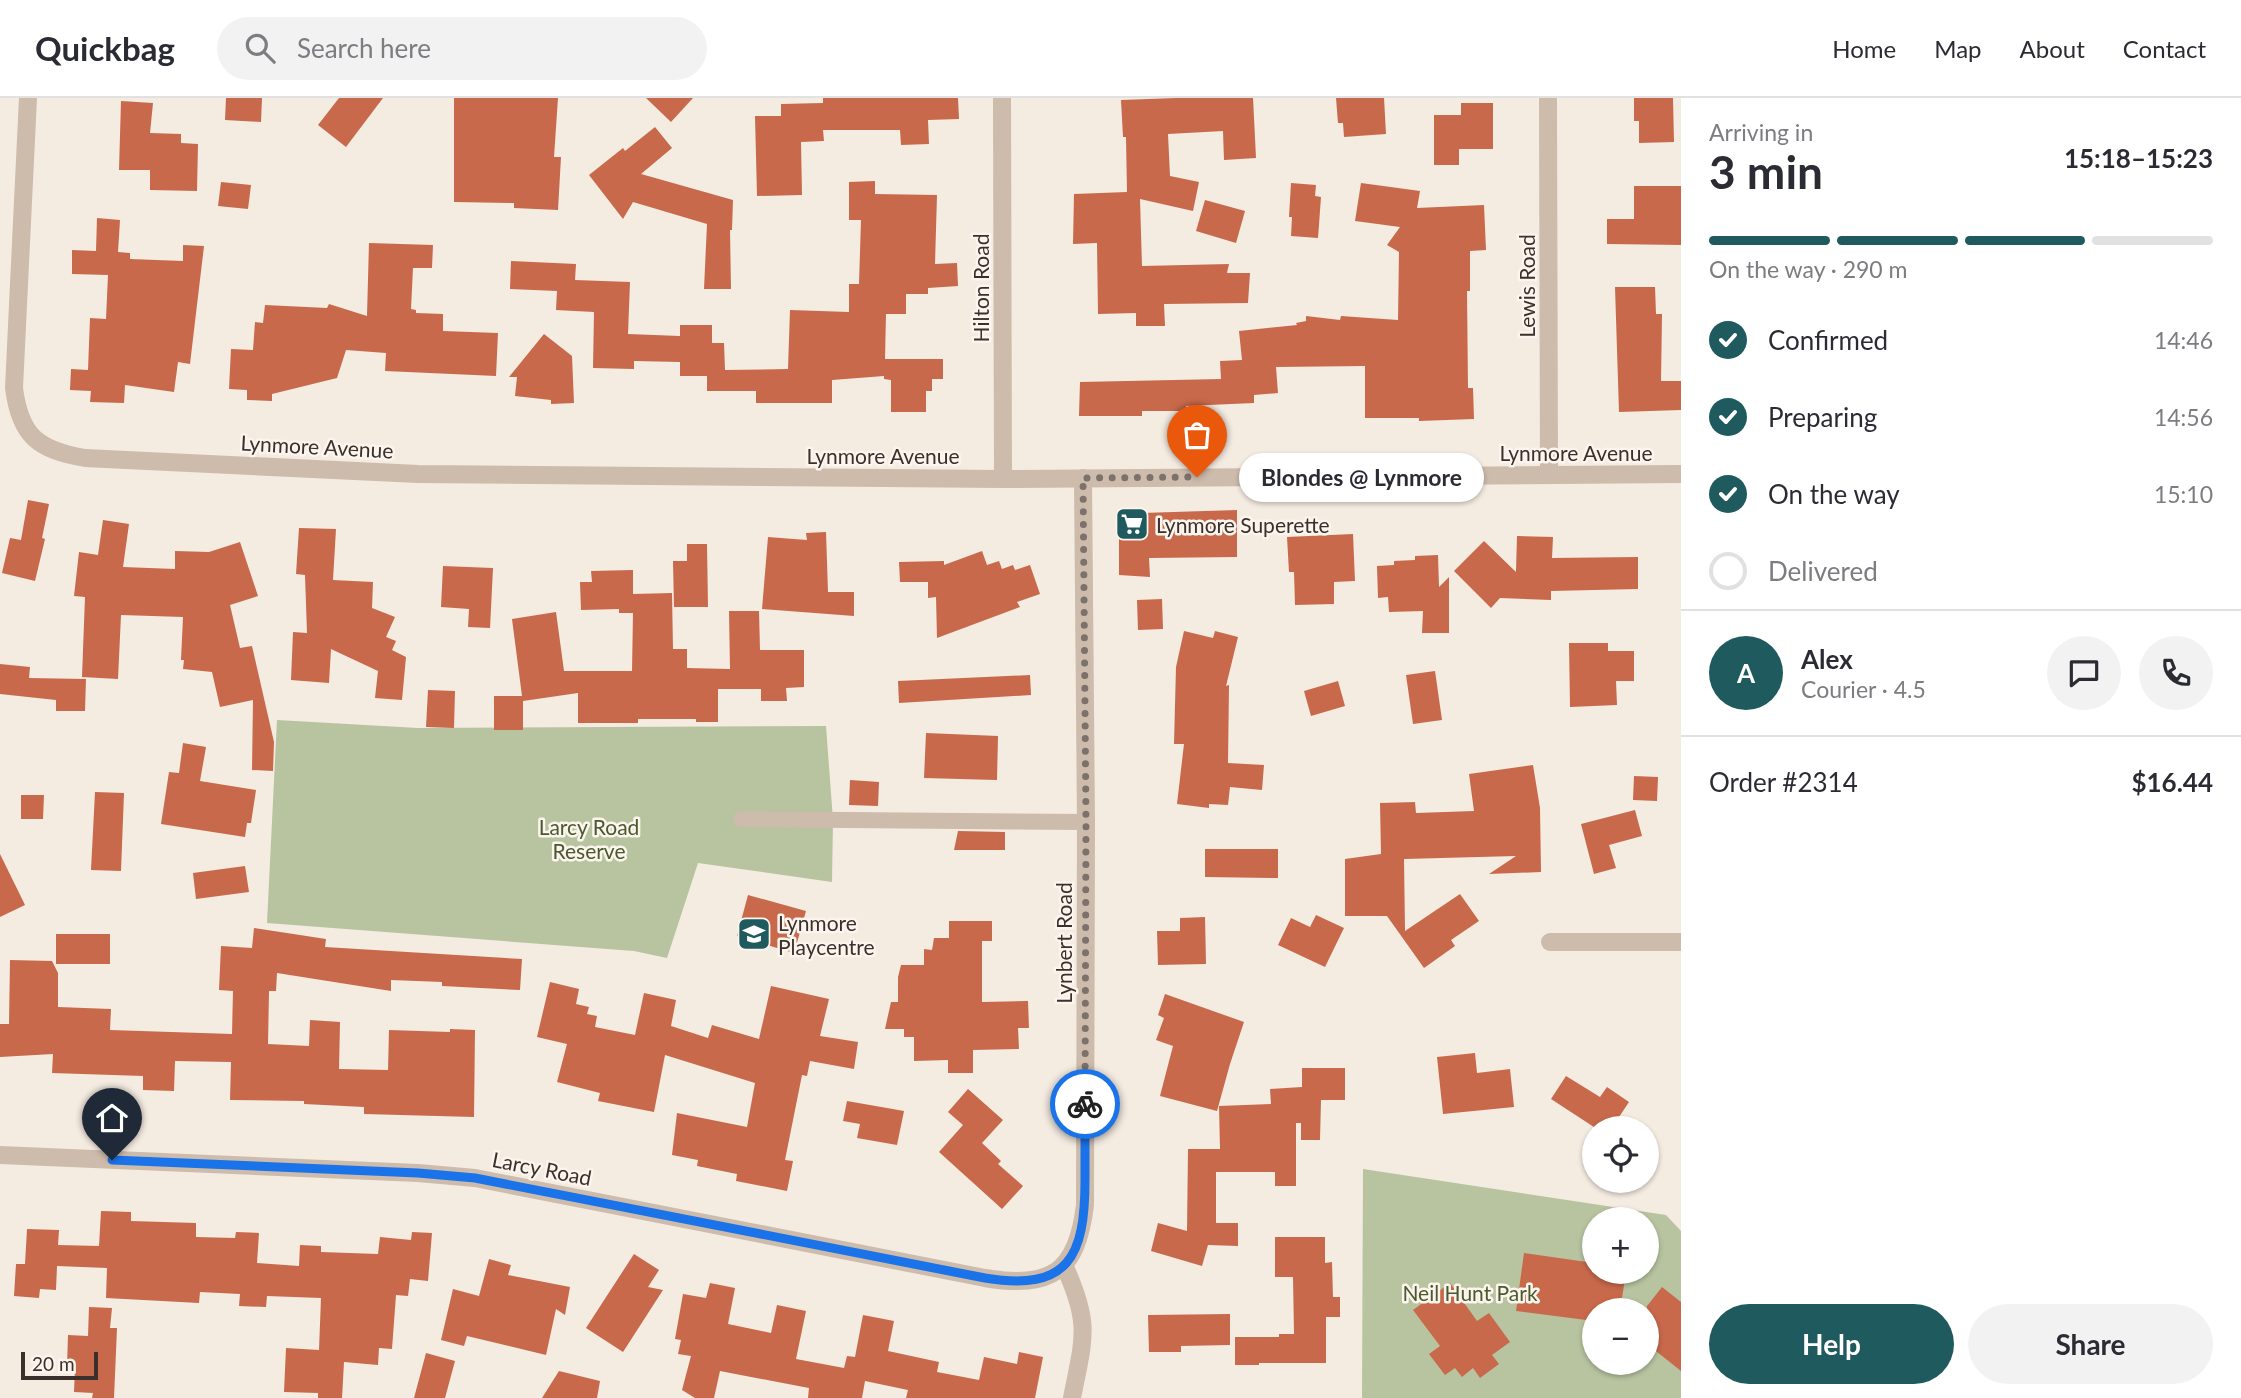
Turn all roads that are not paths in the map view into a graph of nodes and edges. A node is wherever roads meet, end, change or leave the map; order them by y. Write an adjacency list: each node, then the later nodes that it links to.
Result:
1 (28, 98): 7 (street, Lynmore Avenue)
2 (1002, 98): 7 (street, Hilton Road)
3 (1548, 98): 5 (street, Lewis Road)
4 (1681, 474): 5 (street, Lynmore Avenue)
5 (1549, 475): 6 (street, Lynmore Avenue)
6 (1083, 478): 7 (street, Lynmore Avenue); 9 (street, Lynbert Road)
7 (1003, 479)
8 (741, 819): 9 (lane)
9 (1086, 822): 13 (street, Lynbert Road)
10 (1550, 942): 11 (street)
11 (1681, 942)
12 (0, 1155): 13 (street, Larcy Road)
13 (1064, 1265): 14 (street)
14 (1072, 1398)

